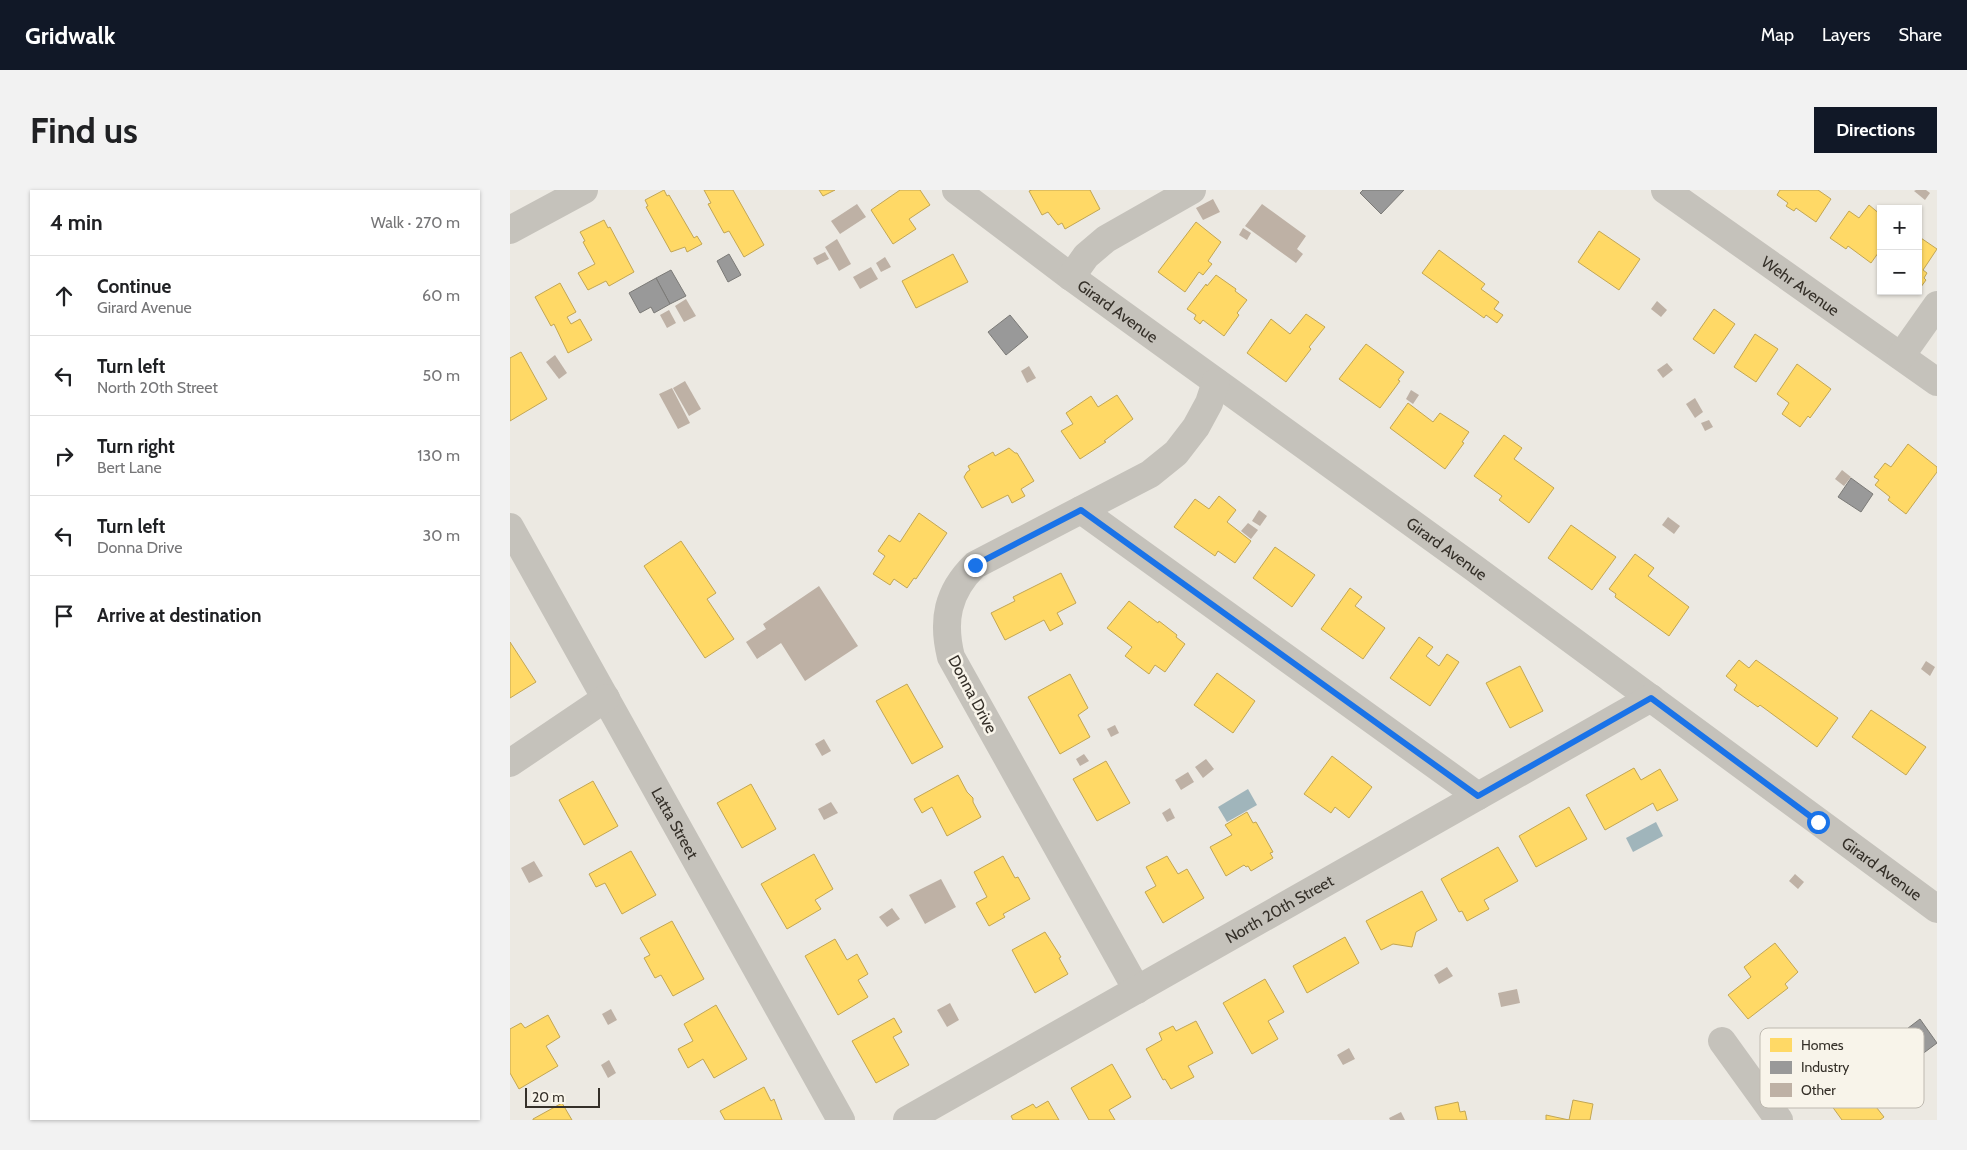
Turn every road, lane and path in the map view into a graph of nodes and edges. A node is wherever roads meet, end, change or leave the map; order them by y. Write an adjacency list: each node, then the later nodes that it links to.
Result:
1 (584, 190): 5 (street)
2 (956, 190): 6 (street, Girard Avenue)
3 (1192, 190): 6 (street)
4 (1665, 190): 8 (street, Wehr Avenue)
5 (510, 230)
6 (1071, 277): 9 (street, Girard Avenue)
7 (1937, 305): 8 (street)
8 (1901, 356): 10 (street, Wehr Avenue)
9 (1216, 382): 11 (street, Donna Drive); 14 (street, Girard Avenue)
10 (1937, 382)
11 (1081, 510): 16 (street); 18 (street, Donna Drive)
12 (510, 527): 13 (street, Latta Street)
13 (606, 698): 15 (street); 22 (street, Latta Street)
14 (1651, 698): 16 (street, North 20th Street); 17 (street, Girard Avenue)
15 (510, 763)
16 (1478, 796): 18 (street, North 20th Street)
17 (1937, 909)
18 (1137, 990): 23 (street, North 20th Street)
19 (1722, 1041): 20 (street)
20 (1760, 1095)
21 (1769, 1108): 24 (street)
22 (841, 1120)
23 (907, 1120)
24 (1778, 1120)

